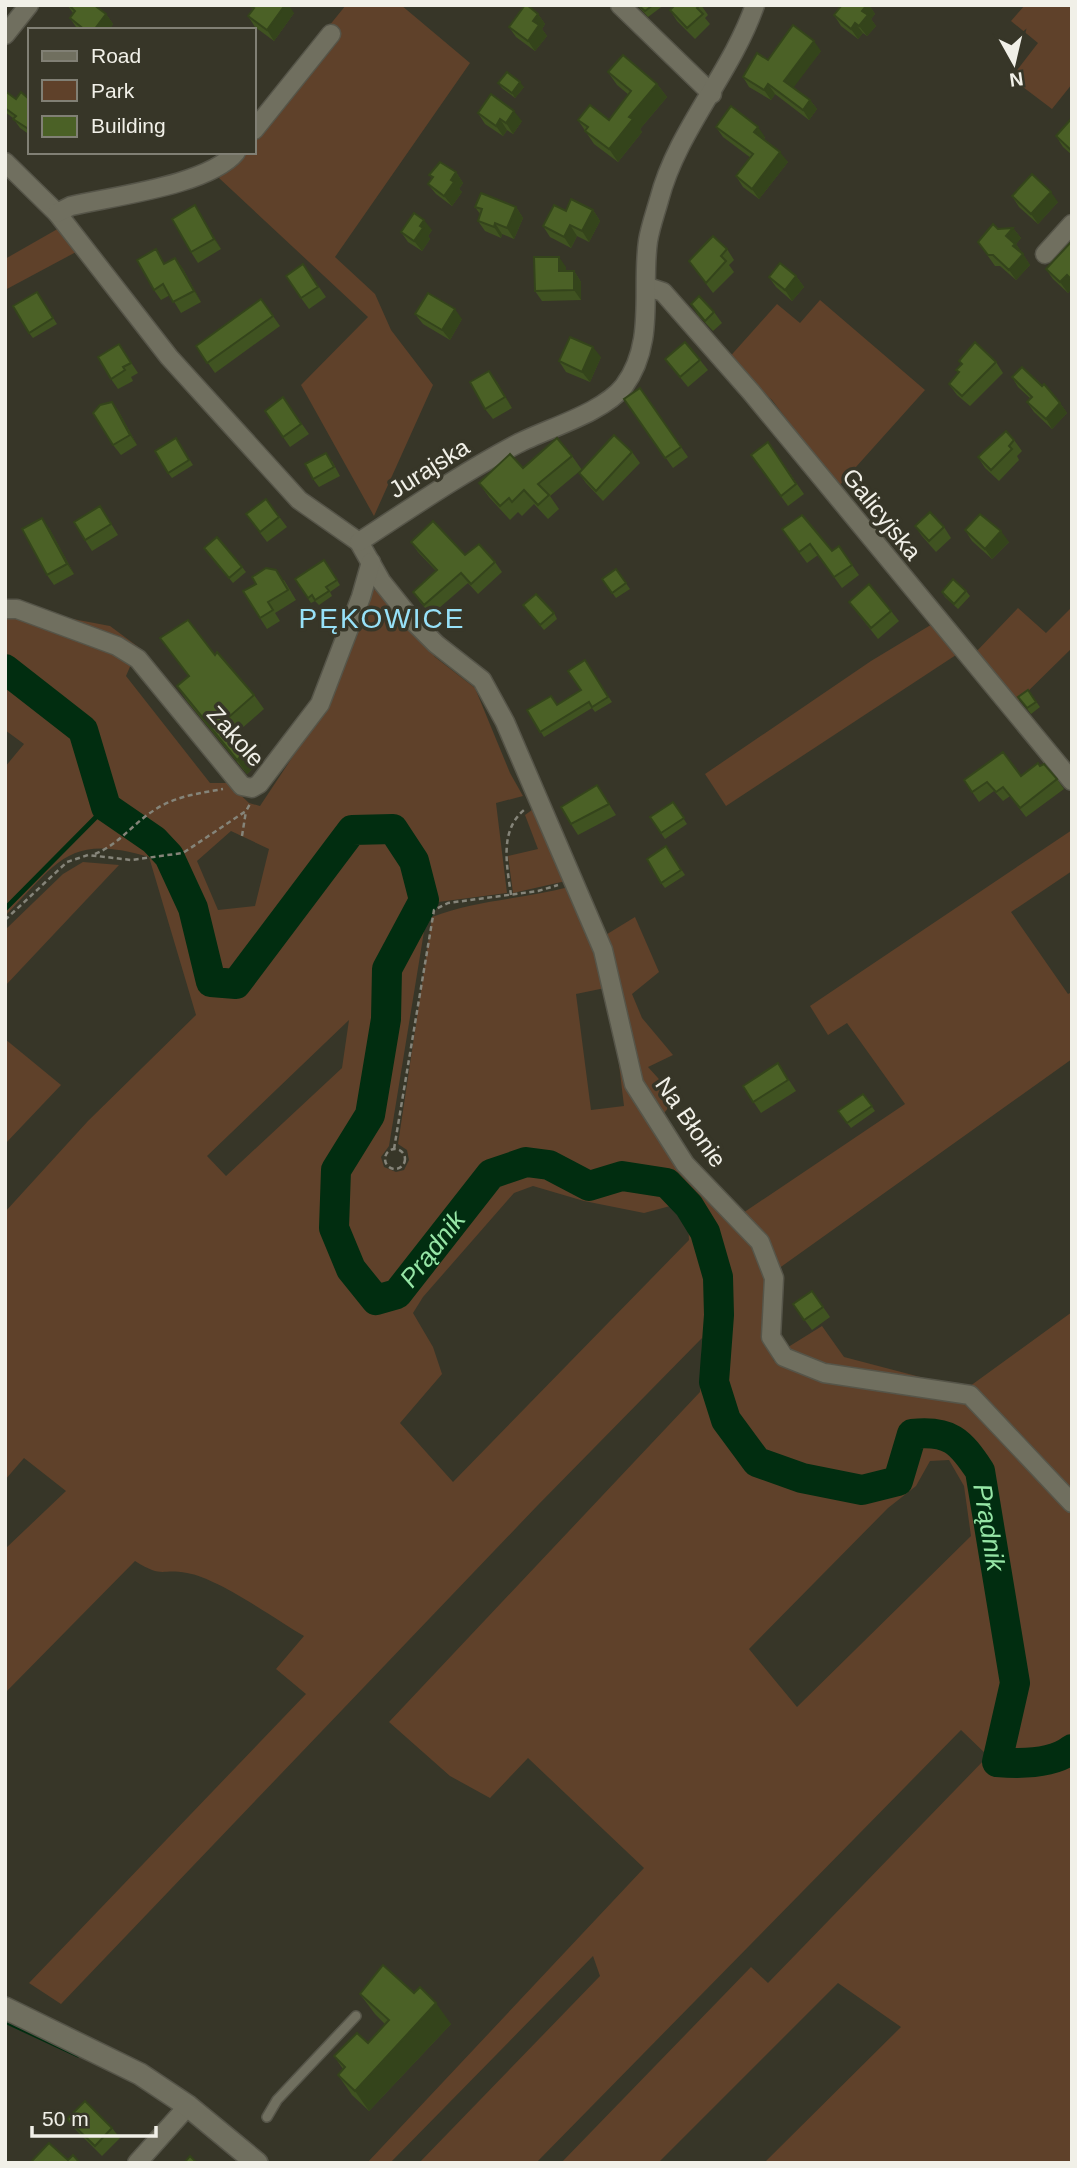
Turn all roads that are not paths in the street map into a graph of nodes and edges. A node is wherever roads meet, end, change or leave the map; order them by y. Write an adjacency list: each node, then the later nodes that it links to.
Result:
1 (29, 5): 5 (street)
2 (620, 5): 6 (street)
3 (755, 5): 6 (street, Jurajska)
4 (331, 34): 7 (street)
5 (5, 35)
6 (712, 94): 13 (street, Jurajska)
7 (256, 128)
8 (234, 154): 10 (street)
9 (5, 162): 10 (street)
10 (57, 213): 14 (street)
11 (1072, 224): 12 (street)
12 (1045, 254)
13 (648, 287): 14 (street, Jurajska); 17 (street, Galicyjska)
14 (359, 542): 15 (street, Na Błonie)
15 (371, 562): 16 (street, Zakole); 18 (street, Na Błonie)
16 (5, 609)
17 (1072, 781)
18 (1072, 1503)
19 (5, 2008): 21 (main road)
20 (356, 2016): 22 (lane)
21 (187, 2106): 23 (street); 24 (main road)
22 (267, 2117)
23 (136, 2163)
24 (257, 2163)

